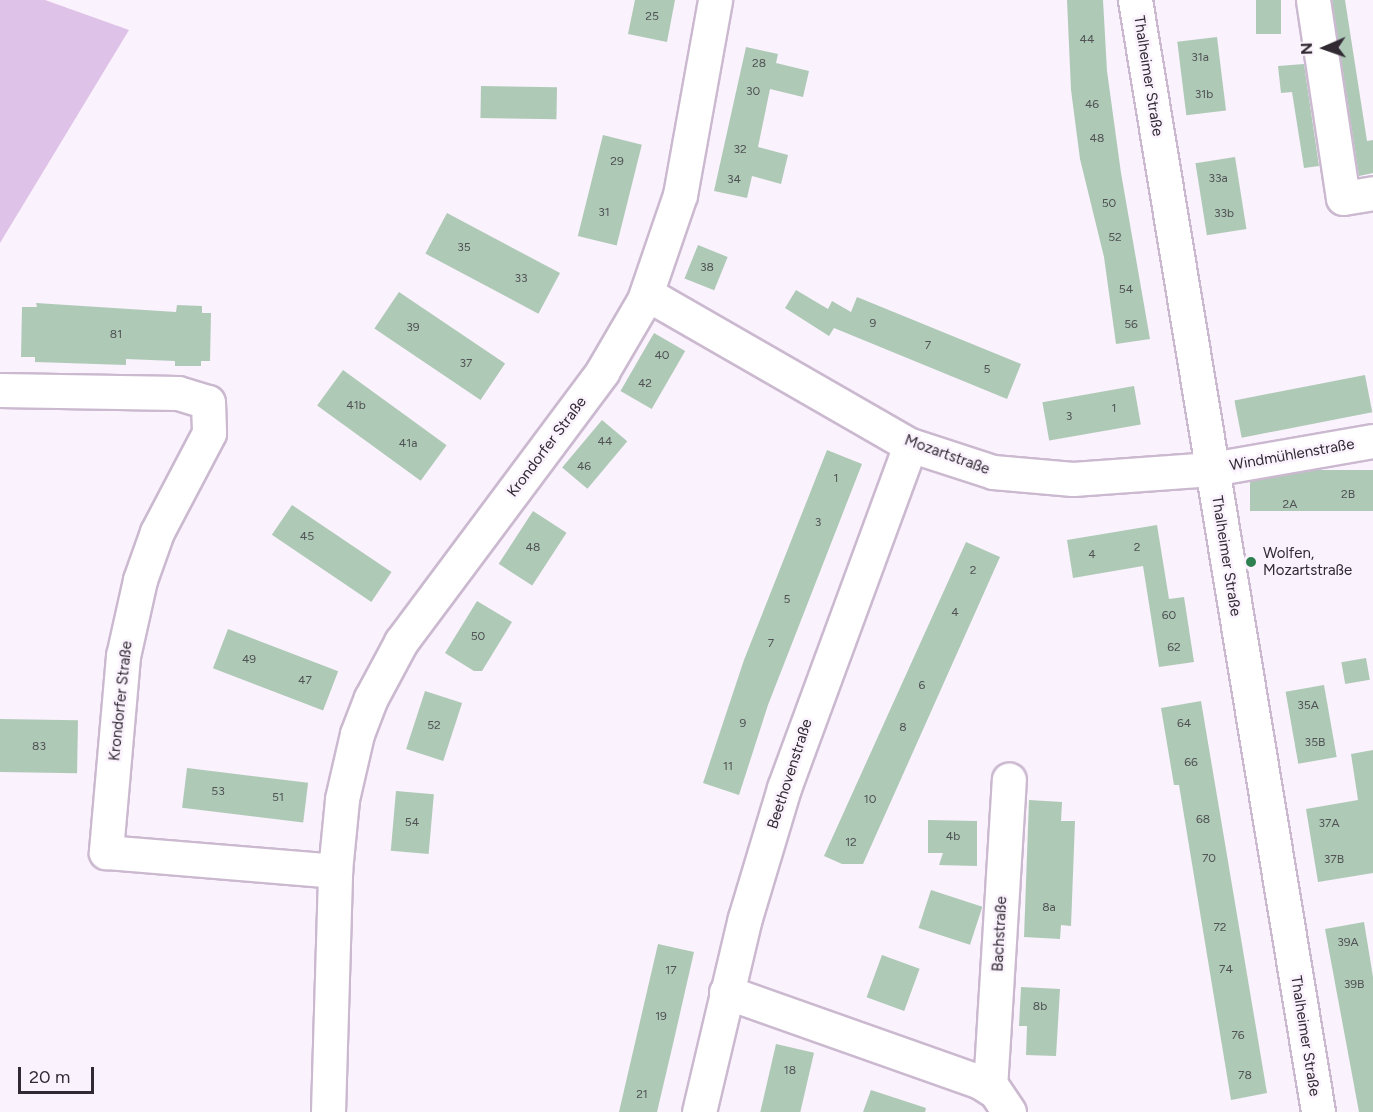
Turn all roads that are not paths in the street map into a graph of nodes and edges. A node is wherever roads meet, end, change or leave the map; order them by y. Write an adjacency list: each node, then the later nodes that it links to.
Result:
1 (715, 0): 5 (street, Krondorfer Straße)
2 (1135, 0): 9 (street, Thalheimer Straße)
3 (1312, 0): 4 (street)
4 (1373, 193)
5 (647, 294): 8 (street, Mozartstraße); 11 (street, Krondorfer Straße)
6 (0, 390): 11 (street, Krondorfer Straße)
7 (1373, 441): 9 (street, Windmühlenstraße)
8 (910, 445): 9 (street, Mozartstraße); 12 (street, Beethovenstraße)
9 (1212, 469): 16 (street, Thalheimer Straße)
10 (1009, 780): 13 (street, Bachstraße)
11 (335, 871): 14 (street, Krondorfer Straße)
12 (726, 992): 13 (street, Bachstraße); 15 (street, Beethovenstraße)
13 (1000, 1100)
14 (328, 1112)
15 (699, 1112)
16 (1318, 1112)

